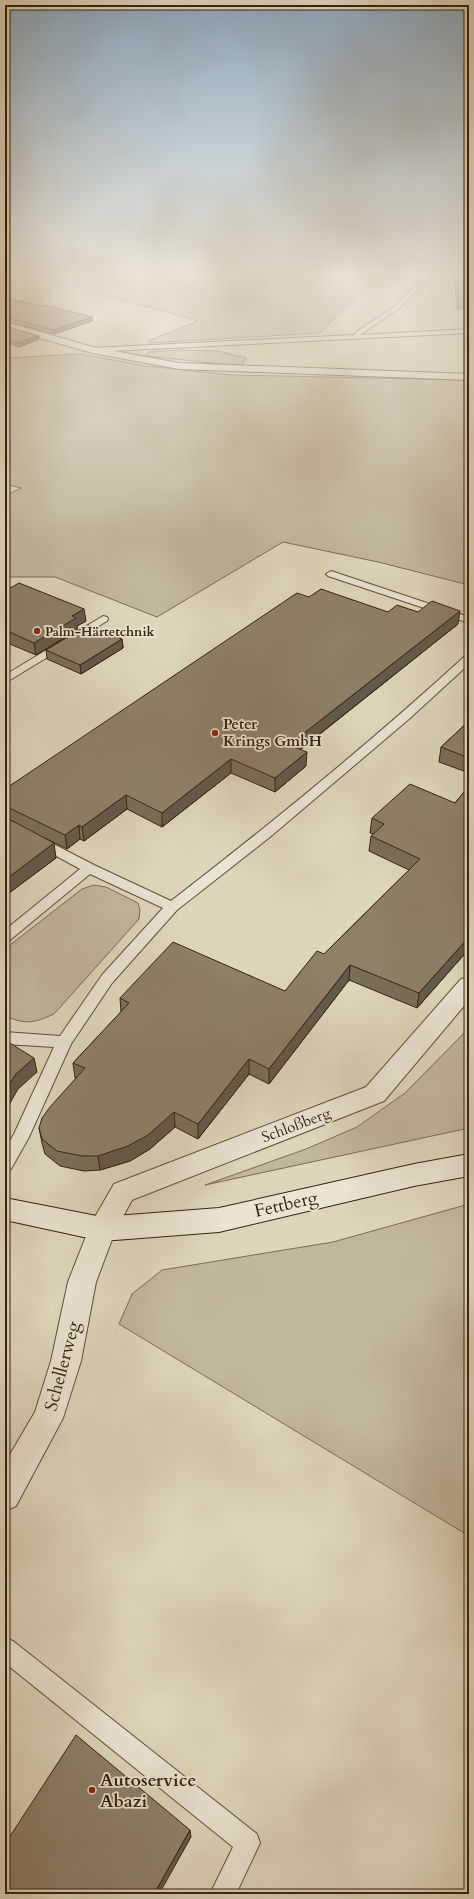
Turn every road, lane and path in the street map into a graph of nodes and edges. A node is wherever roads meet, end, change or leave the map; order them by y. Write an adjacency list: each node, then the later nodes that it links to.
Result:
1 (155, 362): 2 (street)
2 (469, 377)
3 (330, 574): 5 (lane)
4 (103, 619): 7 (lane)
5 (469, 620)
6 (469, 658): 10 (lane)
7 (5, 680)
8 (5, 823): 9 (lane)
9 (88, 868): 10 (lane); 11 (lane)
10 (172, 907): 14 (lane)
11 (5, 937)
12 (469, 986): 18 (street, Schloßberg)
13 (5, 1038): 14 (lane)
14 (64, 1042): 15 (lane)
15 (5, 1164)
16 (469, 1165): 18 (street, Fettberg)
17 (5, 1209): 18 (street, Fettberg)
18 (102, 1229): 19 (street, Schellerweg)
19 (5, 1495)
20 (5, 1648): 21 (lane)
21 (223, 1894)

